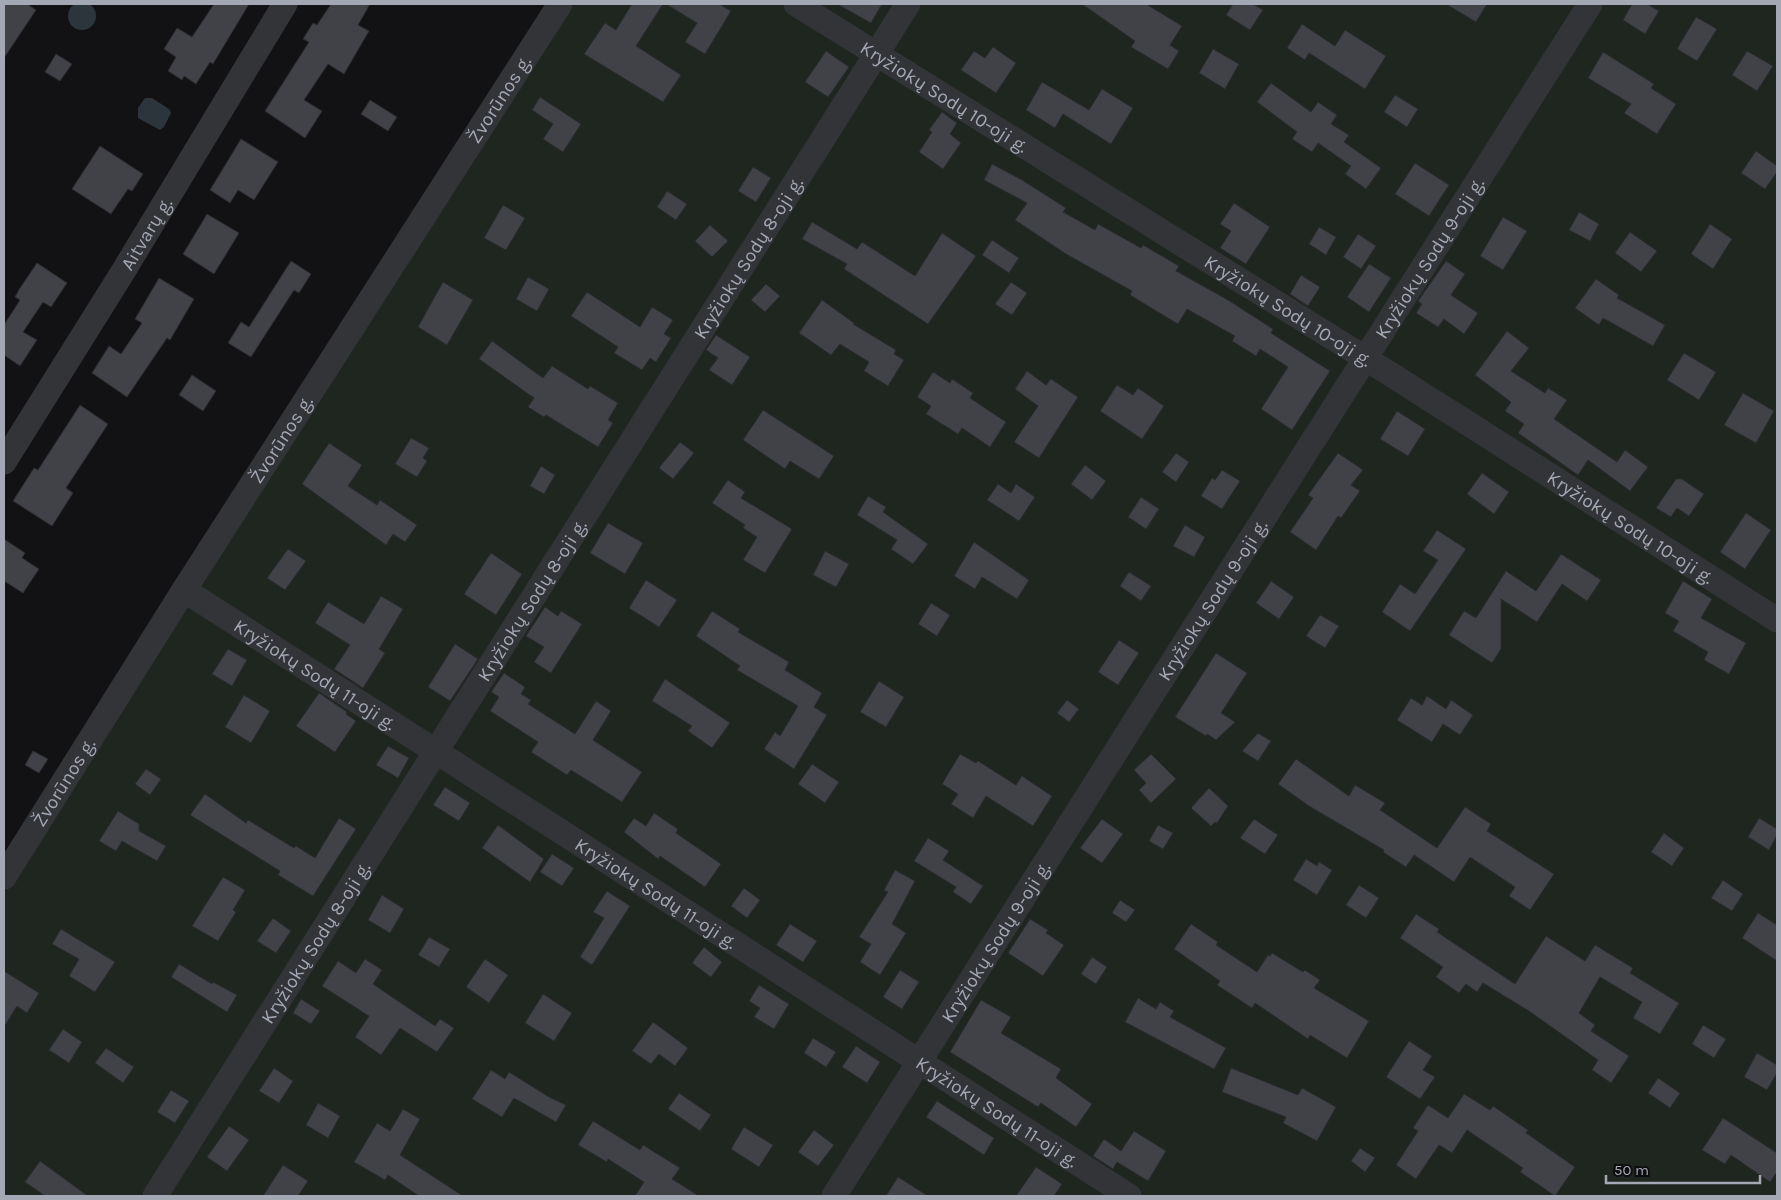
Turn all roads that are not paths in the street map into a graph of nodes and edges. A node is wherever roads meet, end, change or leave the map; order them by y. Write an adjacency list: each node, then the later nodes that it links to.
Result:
1 (285, 4): 8 (street, Aitvarų g.)
2 (560, 4): 9 (street, Žvorūnos g.)
3 (796, 4): 6 (street, Kryžiokų Sodų 10-oji g.)
4 (908, 4): 6 (street, Kryžiokų Sodų 8-oji g.)
5 (1590, 4): 7 (street, Kryžiokų Sodų 9-oji g.)
6 (876, 54): 7 (street, Kryžiokų Sodų 10-oji g.); 11 (street, Kryžiokų Sodų 8-oji g.)
7 (1365, 358): 10 (street, Kryžiokų Sodų 10-oji g.); 13 (street, Kryžiokų Sodų 9-oji g.)
8 (4, 462)
9 (184, 590): 11 (street, Kryžiokų Sodų 11-oji g.); 12 (street, Žvorūnos g.)
10 (1777, 620)
11 (435, 752): 13 (street, Kryžiokų Sodų 11-oji g.); 14 (street, Kryžiokų Sodų 8-oji g.)
12 (4, 877)
13 (919, 1060): 15 (street, Kryžiokų Sodų 9-oji g.); 16 (street, Kryžiokų Sodų 11-oji g.)
14 (155, 1196)
15 (834, 1196)
16 (1129, 1196)

